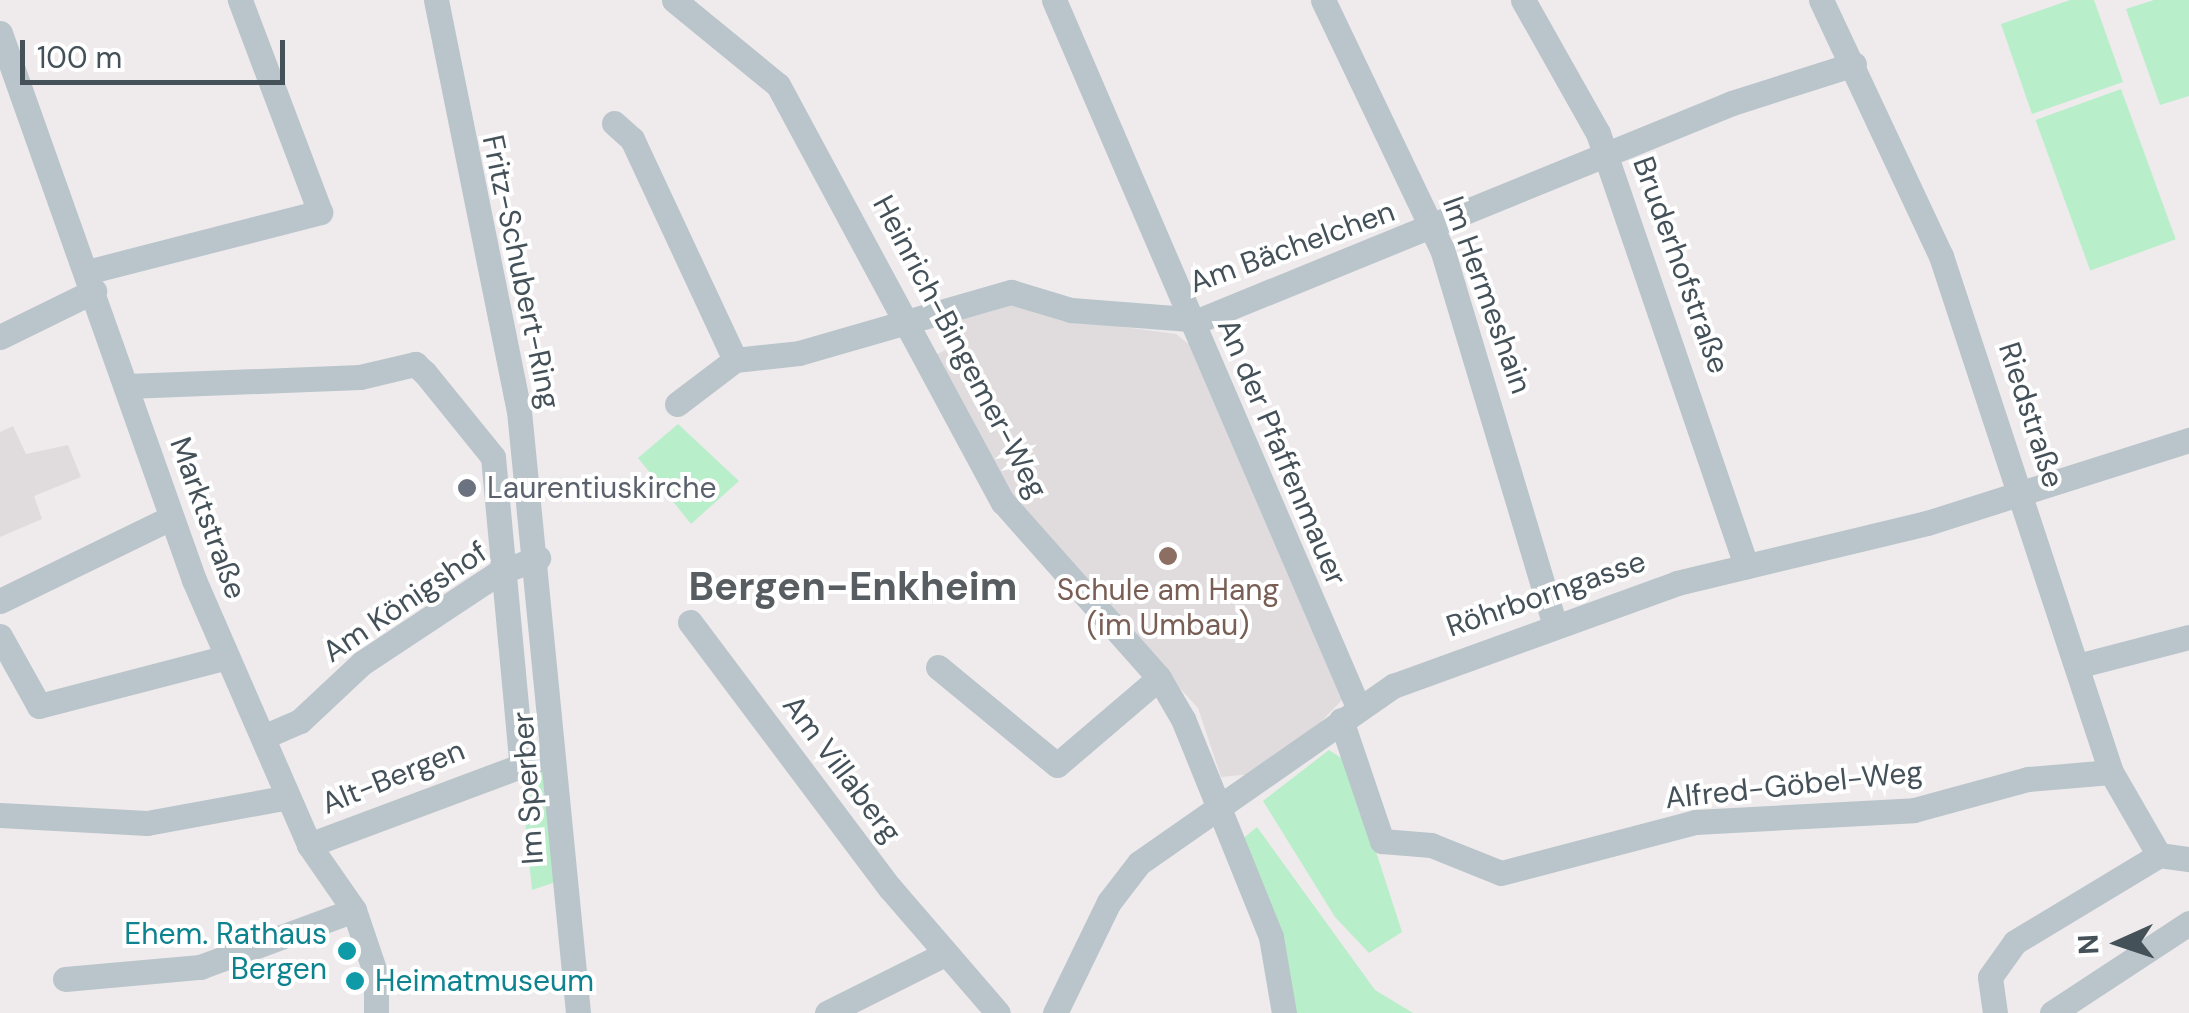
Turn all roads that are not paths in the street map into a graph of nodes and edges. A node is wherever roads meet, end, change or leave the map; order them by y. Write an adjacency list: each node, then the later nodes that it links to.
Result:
1 (240, 0): 13 (street)
2 (436, 0): 23 (street, Fritz-Schubert-Ring)
3 (674, 0): 14 (street, Heinrich-Bingemer-Weg)
4 (1054, 0): 15 (street, An der Pfaffenmauer)
5 (1323, 0): 12 (street, Im Hermeshain)
6 (1523, 0): 11 (street, Bruderhofstraße)
7 (1821, 0): 9 (street, Riedstraße)
8 (0, 33): 13 (street, Marktstraße)
9 (1854, 64): 11 (street, Am Bächelchen); 21 (street, Riedstraße)
10 (614, 123): 17 (street)
11 (1608, 158): 12 (street, Am Bächelchen); 24 (street, Bruderhofstraße)
12 (1433, 229): 15 (street, Am Bächelchen); 28 (street, Im Hermeshain)
13 (90, 282): 16 (street); 18 (street, Marktstraße)
14 (905, 318): 15 (street, Am Bächelchen); 17 (street, Am Bächelchen); 34 (street, Heinrich-Bingemer-Weg)
15 (1192, 320): 35 (street, An der Pfaffenmauer)
16 (0, 337)
17 (735, 360): 19 (street)
18 (127, 386): 22 (street, Marktstraße); 25 (street, Im Sperber)
19 (677, 404)
20 (2189, 440): 21 (street, Röhrborngasse)
21 (2022, 497): 24 (street, Röhrborngasse); 32 (street, Riedstraße)
22 (170, 518): 26 (street); 31 (street, Marktstraße)
23 (538, 558): 25 (street, Am Königshof); 37 (street, Im Sperber)
24 (1746, 566): 28 (street, Röhrborngasse)
25 (498, 573): 36 (street, Am Königshof); 38 (street, Im Sperber)
26 (0, 601)
27 (690, 622): 48 (street, Am Villaberg)
28 (1554, 626): 35 (street, Röhrborngasse)
29 (0, 636): 31 (street)
30 (2189, 637): 32 (street)
31 (226, 656): 36 (street, Marktstraße)
32 (2078, 666): 39 (street, Riedstraße)
33 (938, 667): 34 (street)
34 (1159, 678): 41 (street, Heinrich-Bingemer-Weg)
35 (1349, 714): 39 (street, Alfred-Göbel-Weg); 41 (street, Röhrborngasse)
36 (263, 737): 40 (street, Marktstraße)
37 (558, 758): 38 (street, Alt-Bergen); 51 (street, Im Sperber)
38 (522, 761): 43 (street, Alt-Bergen)
39 (2110, 772): 44 (street, Riedstraße)
40 (288, 797): 42 (street); 43 (street, Marktstraße)
41 (1217, 809): 54 (street, Röhrborngasse); 55 (street, Heinrich-Bingemer-Weg)
42 (0, 815)
43 (309, 845): 46 (street, Marktstraße)
44 (2159, 855): 45 (street); 56 (street)
45 (2189, 859)
46 (354, 910): 49 (street); 50 (street, Marktstraße)
47 (2189, 923): 57 (street)
48 (945, 954): 52 (street); 53 (street, Am Villaberg)
49 (65, 979)
50 (376, 1013)
51 (578, 1013)
52 (827, 1013)
53 (998, 1013)
54 (1055, 1013)
55 (1284, 1013)
56 (1995, 1013)
57 (2052, 1013)

